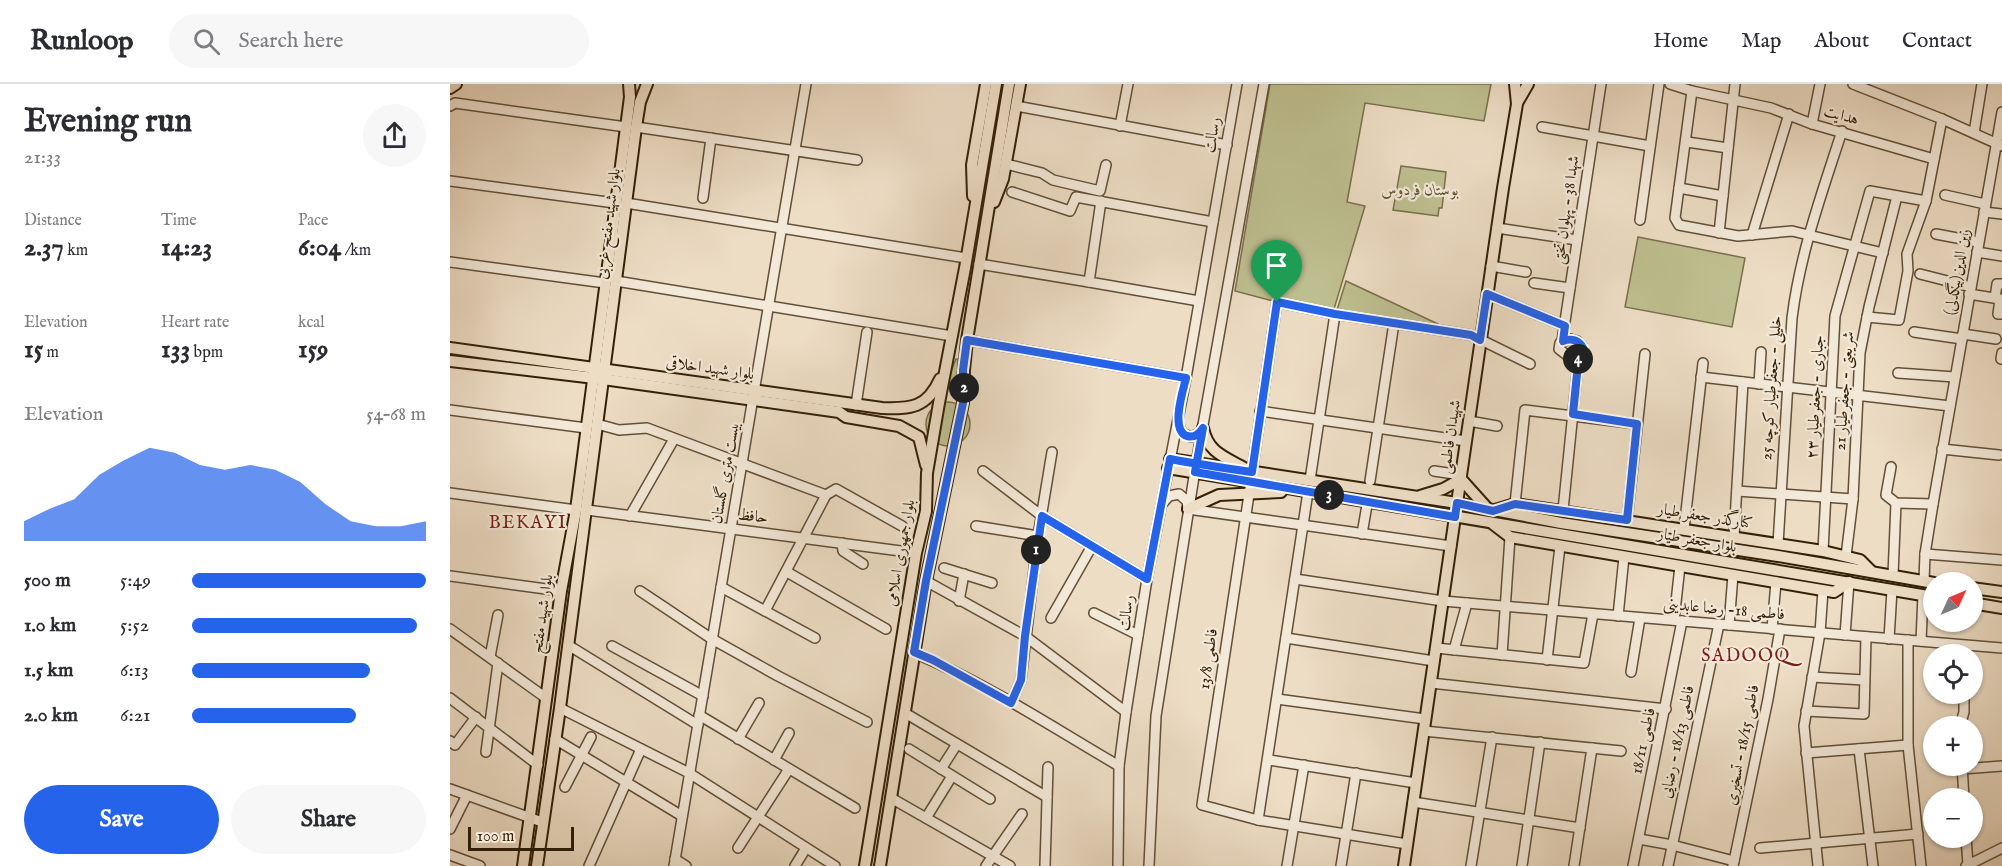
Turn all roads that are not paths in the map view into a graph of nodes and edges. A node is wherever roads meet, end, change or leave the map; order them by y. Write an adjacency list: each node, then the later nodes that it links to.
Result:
1 (456, 84): 21 (main road)
2 (628, 84): 32 (main road, بلوار شهید مفتح غربی)
3 (647, 84): 32 (main road, بلوار شهید مفتح غربی)
4 (806, 84): 43 (street, بیست متری گلستان)
5 (986, 84): 60 (main road)
6 (996, 84): 60 (main road, بلوار جمهوری اسلامی)
7 (1009, 84): 62 (main road)
8 (1020, 84): 26 (main road)
9 (1128, 84): 31 (street)
10 (1237, 84): 40 (street, رسالت)
11 (1264, 84): 134 (street)
12 (1515, 84): 24 (main road, شهیدان فاطمی)
13 (1528, 84): 24 (main road)
14 (1601, 84): 36 (street, شهدا 38 - پهلوان تختی)
15 (1659, 84): 41 (street)
16 (1670, 84): 22 (street, هدایت)
17 (1735, 84): 23 (street)
18 (1820, 84): 30 (street)
19 (1853, 84): 29 (street)
20 (1982, 84): 35 (street)
21 (450, 88)
22 (1692, 91): 23 (street, هدایت); 38 (street)
23 (1734, 100): 27 (street, هدایت); 42 (street)
24 (1517, 104): 65 (main road, شهیدان فاطمی)
25 (452, 105): 32 (street)
26 (1016, 106): 31 (street); 46 (main road)
27 (1789, 114): 30 (street, هدایت); 67 (street)
28 (2002, 117): 39 (street, زین الدین(بیگدلی))
29 (1942, 119): 35 (street); 44 (street)
30 (1812, 124): 34 (street, هدایت)
31 (1120, 126): 40 (street)
32 (631, 127): 37 (street); 57 (main road, بلوار شهید مفتح غربی)
33 (1542, 127): 36 (street)
34 (1842, 131): 44 (street, هدایت); 69 (street, خلیلی - جعفرطیار کوچه 25)
35 (1974, 133): 39 (street)
36 (1593, 136): 41 (street); 70 (street, شهدا 38 - پهلوان تختی)
37 (711, 138): 43 (street); 54 (street)
38 (1687, 142): 42 (street); 49 (street)
39 (1999, 144): 58 (street, زین الدین(بیگدلی))
40 (1227, 145): 63 (street, رسالت)
41 (1650, 146): 61 (street)
42 (1728, 148): 52 (street)
43 (795, 150): 45 (street); 64 (street, بیست متری گلستان)
44 (1934, 159): 56 (street)
45 (857, 160)
46 (1006, 164): 47 (street); 62 (main road)
47 (1106, 165)
48 (450, 181): 57 (street)
49 (1679, 188): 52 (street); 66 (street)
50 (1012, 192): 55 (street)
51 (1945, 195): 58 (street)
52 (1723, 196): 66 (street)
53 (1897, 196): 56 (street); 71 (street, جباری - جعفرطیار ۲۳); 73 (street, شریعتی - جعفرطیار 21)
54 (703, 198)
55 (1101, 201): 63 (street); 82 (street)
56 (1926, 201): 93 (street)
57 (621, 203): 64 (street); 81 (main road, بلوار شهید مفتح غربی)
58 (1984, 208): 59 (street); 72 (street, زین الدین(بیگدلی))
59 (2002, 214)
60 (974, 220): 75 (main road, بلوار جمهوری اسلامی)
61 (1640, 220)
62 (986, 222): 77 (main road, بلوار جمهوری اسلامی)
63 (1213, 222): 89 (street, رسالت)
64 (782, 228): 75 (street); 90 (street, بیست متری گلستان)
65 (1497, 228): 70 (street); 78 (main road, شهیدان فاطمی)
66 (1719, 233): 67 (street)
67 (1752, 234): 69 (street)
68 (1936, 234): 72 (street)
69 (1808, 236): 71 (street); 117 (street, خلیلی - جعفرطیار کوچه 25)
70 (1577, 240): 85 (street, شهدا 38 - پهلوان تختی)
71 (1854, 246): 73 (street); 118 (street, جباری - جعفرطیار ۲۳)
72 (1978, 247): 74 (street); 86 (street, زین الدین(بیگدلی))
73 (1882, 253): 93 (street, شریعتی - جعفرطیار 21)
74 (2002, 256)
75 (966, 258): 98 (main road, بلوار جمهوری اسلامی)
76 (450, 262): 81 (street)
77 (979, 264): 82 (street); 101 (main road, بلوار جمهوری اسلامی)
78 (1491, 266): 79 (street); 87 (main road, شهیدان فاطمی)
79 (1526, 272)
80 (1920, 274): 86 (street)
81 (611, 282): 90 (street); 110 (main road, بلوار شهید مفتح غربی)
82 (1089, 282): 89 (street)
83 (1534, 283): 85 (street)
84 (2002, 284): 88 (street)
85 (1570, 288): 95 (street, شهدا 38 - پهلوان تختی)
86 (1970, 290): 88 (street); 99 (street, زین الدین(بیگدلی))
87 (1487, 294): 95 (street); 102 (main road, شهیدان فاطمی)
88 (1995, 298): 92 (street)
89 (1199, 301): 114 (street, رسالت)
90 (770, 306): 98 (street); 120 (street, بیست متری گلستان)
91 (1335, 314): 94 (street); 125 (street, فاطمی 13/8); 127 (street)
92 (2002, 314)
93 (1867, 317): 121 (street, شریعتی - جعفرطیار 21)
94 (1394, 323): 102 (street); 135 (street)
95 (1565, 326): 126 (street, شهدا 38 - پهلوان تختی)
96 (867, 332): 122 (street)
97 (1914, 332): 99 (street)
98 (952, 336): 109 (main road, بلوار جمهوری اسلامی)
99 (1962, 336): 100 (street); 113 (street, زین الدین(بیگدلی))
100 (1996, 339)
101 (967, 340): 114 (street); 210 (main road, بلوار جمهوری اسلامی)
102 (1480, 340): 108 (street); 129 (main road, شهیدان فاطمی)
103 (450, 348): 110 (main road, بلوار شهید اخلاقی)
104 (1761, 352): 116 (street)
105 (1645, 354): 131 (street)
106 (450, 361): 110 (main road, بلوار شهید اخلاقی)
107 (1703, 363): 112 (street)
108 (1530, 364)
109 (945, 368): 122 (main road, بلوار شهید اخلاقی); 147 (main road, بلوار جمهوری اسلامی)
110 (599, 373): 119 (main road, بلوار شهید مفتح); 120 (main road, بلوار شهید اخلاقی)
111 (1898, 373): 113 (street)
112 (1701, 377): 115 (street); 181 (street)
113 (1955, 377): 123 (street, زین الدین(بیگدلی))
114 (1186, 378): 128 (street, رسالت)
115 (1743, 382): 116 (street); 152 (street)
116 (1759, 384): 117 (street)
117 (1787, 387): 118 (street); 155 (street, خلیلی - جعفرطیار کوچه 25)
118 (1831, 392): 121 (street); 157 (street, جباری - جعفرطیار ۲۳)
119 (596, 393): 130 (main road, بلوار شهید مفتح); 133 (main road, بلوار شهید مفتح)
120 (754, 395): 122 (main road, بلوار شهید اخلاقی); 142 (street, بیست متری گلستان); 147 (main road, بلوار شهید اخلاقی)
121 (1858, 395): 123 (street); 158 (street, شریعتی - جعفرطیار 21)
122 (856, 405)
123 (1950, 406): 138 (street, زین الدین(بیگدلی))
124 (450, 410): 133 (street)
125 (1260, 411): 127 (street); 150 (street, فاطمی 13/8)
126 (1573, 414): 131 (street); 161 (street); 167 (street)
127 (1319, 420): 135 (street); 151 (street)
128 (1178, 421): 134 (street); 141 (street, رسالت)
129 (1469, 421): 132 (street); 137 (main road, شهیدان فاطمی)
130 (597, 424): 136 (street); 166 (main road, بلوار شهید مفتح)
131 (1637, 424): 175 (street)
132 (1497, 426)
133 (586, 428): 166 (main road, بلوار شهید مفتح)
134 (1203, 428): 144 (street); 150 (main road)
135 (1378, 428): 137 (street); 149 (street)
136 (674, 439): 142 (street); 170 (street)
137 (1466, 441): 148 (main road, شهیدان فاطمی)
138 (1942, 449): 140 (street); 162 (street, زین الدین(بیگدلی))
139 (1052, 452): 171 (street)
140 (1999, 455)
141 (1169, 463): 144 (main road); 163 (street, رسالت)
142 (742, 464): 154 (street); 179 (street, بیست متری گلستان)
143 (1891, 467): 160 (street)
144 (1195, 468): 150 (main road); 165 (street)
145 (983, 471): 171 (street)
146 (1434, 471): 148 (street)
147 (927, 473): 193 (main road, بلوار جمهوری اسلامی)
148 (1461, 477): 156 (main road); 159 (main road, شهیدان فاطمی); 169 (main road)
149 (1370, 481)
150 (1250, 482): 151 (main road); 151 (main road); 165 (main road); 173 (street, فاطمی 13/8)
151 (1307, 488): 156 (main road, بلوار جعفر طیار); 168 (main road, بلوار جعفر طیار); 176 (street)
152 (1737, 491): 155 (street); 185 (street)
153 (450, 493): 166 (street, حافظ)
154 (826, 495): 177 (street); 186 (street)
155 (1780, 495): 157 (street); 188 (street, خلیلی - جعفرطیار کوچه 25)
156 (1417, 497): 159 (main road, بلوار جعفر طیار)
157 (1827, 498): 158 (street); 192 (street, جباری - جعفرطیار ۲۳)
158 (1853, 499): 195 (street, شریعتی - جعفرطیار 21)
159 (1457, 503): 169 (main road, بلوار جعفر طیار); 172 (main road, شهیدان فاطمی)
160 (1896, 503): 162 (street); 206 (street)
161 (1515, 504): 167 (main road, کنارگذر جعفر طیار); 169 (main road, کنارگذر جعفر طیار)
162 (1933, 504): 194 (street, زین الدین(بیگدلی))
163 (1161, 505): 165 (street); 208 (street, رسالت)
164 (1367, 505): 182 (street)
165 (1188, 508): 173 (street); 356 (street)
166 (581, 510): 170 (street, حافظ); 219 (main road, بلوار شهید مفتح); 256 (main road, بلوار شهید مفتح)
167 (1563, 510): 175 (main road, کنارگذر جعفر طیار)
168 (1428, 513): 172 (main road, بلوار جعفر طیار); 180 (main road)
169 (1491, 514): 174 (main road, بلوار جعفر طیار); 184 (main road); 201 (main road, بلوار جعفر طیار); 213 (main road, بلوار جعفر طیار)
170 (630, 516): 179 (street, حافظ)
171 (1042, 516): 183 (street); 189 (street)
172 (1455, 517): 174 (main road, بلوار جعفر طیار); 180 (main road, شهیدان فاطمی)
173 (1245, 518): 176 (street); 333 (street, فاطمی 13/8)
174 (1474, 520): 180 (main road)
175 (1627, 520): 181 (main road, کنارگذر جعفر طیار)
176 (1303, 525): 182 (street); 209 (street)
177 (902, 526)
178 (976, 526): 183 (street)
179 (731, 529): 186 (street, حافظ); 215 (street, بیست متری گلستان)
180 (1453, 529): 190 (main road, شهیدان فاطمی)
181 (1684, 530): 185 (main road, کنارگذر جعفر طیار)
182 (1362, 534): 190 (street)
183 (1038, 536): 247 (street)
184 (1510, 537): 191 (main road); 227 (street)
185 (1734, 537): 188 (main road, کنارگذر جعفر طیار)
186 (804, 538): 187 (street, حافظ); 202 (street)
187 (842, 543): 193 (street, حافظ); 198 (street)
188 (1778, 544): 192 (main road, کنارگذر جعفر طیار)
189 (1092, 546): 208 (street); 235 (street)
190 (1451, 546): 224 (main road, شهیدان فاطمی)
191 (1560, 546): 196 (main road); 229 (street)
192 (1823, 551): 195 (main road, کنارگذر جعفر طیار)
193 (916, 553): 366 (main road, بلوار جمهوری اسلامی)
194 (1925, 554): 197 (street); 203 (street, زین الدین(بیگدلی))
195 (1846, 556): 201 (main road, کنارگذر جعفر طیار)
196 (1624, 557): 199 (main road); 234 (street)
197 (2002, 560)
198 (863, 564)
199 (1680, 566): 205 (main road); 237 (street, فاطمی 18/11)
200 (944, 568): 204 (street)
201 (1871, 571): 206 (main road, بلوار جعفر طیار)
202 (787, 572): 230 (street); 242 (street)
203 (1928, 572)
204 (964, 574): 214 (street); 223 (street)
205 (1733, 575): 212 (main road); 239 (street)
206 (1893, 575): 211 (main road, بلوار جعفر طیار)
207 (450, 576): 219 (street)
208 (1147, 579): 245 (street, رسالت)
209 (1295, 579): 224 (street, فاطمی 18- رضا عابدینی); 249 (street)
210 (926, 581): 223 (street); 262 (main road, بلوار جمهوری اسلامی)
211 (1923, 581)
212 (1776, 582): 217 (main road); 243 (street, فاطمی 18/15 - تسخیری)
213 (1849, 582): 217 (main road); 218 (main road, بلوار جعفر طیار); 246 (street)
214 (992, 583)
215 (721, 588): 230 (street); 250 (street, بیست متری گلستان)
216 (1983, 589): 221 (main road)
217 (1823, 590): 244 (street)
218 (1892, 590): 222 (main road, بلوار جعفر طیار); 252 (street)
219 (561, 591): 273 (main road, بلوار شهید مفتح)
220 (640, 591): 250 (street)
221 (2002, 592)
222 (1923, 595)
223 (959, 601): 247 (street)
224 (1443, 601): 225 (street, فاطمی 18- رضا عابدینی); 258 (main road, شهیدان فاطمی)
225 (1467, 603): 227 (street, فاطمی 18- رضا عابدینی); 261 (street)
226 (1983, 605): 228 (main road)
227 (1504, 606): 229 (street, فاطمی 18- رضا عابدینی); 263 (street)
228 (2002, 608)
229 (1552, 610): 232 (street, فاطمی 18- رضا عابدینی); 265 (street)
230 (765, 611): 251 (street)
231 (1094, 613): 245 (street)
232 (1593, 614): 234 (street, فاطمی 18- رضا عابدینی); 265 (street)
233 (498, 615): 264 (street)
234 (1618, 616): 236 (street, فاطمی 18- رضا عابدینی)
235 (1051, 618)
236 (1640, 618): 237 (street, فاطمی 18- رضا عابدینی); 267 (street)
237 (1678, 621): 238 (street, فاطمی 18- رضا عابدینی); 278 (street, فاطمی 18/11)
238 (1719, 624): 239 (street, فاطمی 18- رضا عابدینی); 345 (street, فاطمی 18/13 - رضایی)
239 (1729, 625): 243 (street, فاطمی 18- رضا عابدینی)
240 (1923, 628): 254 (street)
241 (450, 629): 264 (street)
242 (886, 629)
243 (1776, 629): 244 (street, فاطمی 18- رضا عابدینی); 355 (street, فاطمی 18/15 - تسخیری)
244 (1820, 633): 246 (street, فاطمی 18- رضا عابدینی); 268 (street)
245 (1138, 635): 280 (street, رسالت)
246 (1845, 635): 248 (street, فاطمی 18- رضا عابدینی)
247 (1025, 636): 276 (street); 280 (street)
248 (1866, 637): 252 (street, فاطمی 18- رضا عابدینی); 269 (street)
249 (1286, 638): 266 (street); 274 (street)
250 (712, 639): 271 (street, بیست متری گلستان); 284 (street)
251 (815, 639)
252 (1889, 639): 253 (street, فاطمی 18- رضا عابدینی)
253 (1908, 640): 254 (street, فاطمی 18- رضا عابدینی); 295 (street)
254 (1921, 641): 255 (street, فاطمی 18- رضا عابدینی)
255 (1936, 644)
256 (568, 645): 277 (main road, بلوار شهید مفتح); 283 (street)
257 (612, 646): 271 (street)
258 (1436, 648): 261 (street); 266 (main road, شهیدان فاطمی)
259 (2002, 648): 260 (street, فاطمی 18- رضا عابدینی)
260 (1983, 649)
261 (1454, 650): 263 (street)
262 (914, 652): 276 (street); 281 (main road, بلوار جمهوری اسلامی)
263 (1502, 656): 265 (street)
264 (494, 660): 273 (street); 286 (street)
265 (1547, 660)
266 (1434, 661): 270 (main road, شهیدان فاطمی)
267 (1631, 672)
268 (1812, 677): 269 (street); 279 (street)
269 (1864, 680): 279 (street)
270 (1431, 683): 278 (street); 285 (main road, شهیدان فاطمی)
271 (703, 696): 283 (street, بیست متری گلستان)
272 (450, 698): 282 (street)
273 (546, 698): 306 (main road, بلوار شهید مفتح)
274 (1277, 699): 285 (street); 305 (street)
275 (759, 703): 291 (street)
276 (1011, 703): 308 (street)
277 (560, 708): 290 (main road, بلوار شهید مفتح); 297 (street)
278 (1666, 709): 342 (street, فاطمی 18/11)
279 (1806, 711): 302 (street)
280 (1126, 712): 308 (street, رسالت)
281 (905, 713): 294 (street); 323 (main road, بلوار جمهوری اسلامی)
282 (476, 717): 286 (street); 292 (street)
283 (699, 720): 291 (street); 314 (street, بیست متری گلستان)
284 (867, 722)
285 (1425, 725): 289 (street); 318 (main road, شهیدان فاطمی)
286 (489, 728): 301 (street); 306 (street)
287 (789, 733): 304 (street)
288 (591, 737): 303 (street)
289 (1492, 737): 293 (street); 327 (street)
290 (555, 739): 303 (street); 335 (main road, بلوار شهید مفتح)
291 (738, 739): 304 (street)
292 (450, 741)
293 (1540, 742): 296 (street); 334 (street)
294 (957, 744): 313 (street); 322 (street)
295 (1908, 745): 299 (street); 340 (street)
296 (1592, 748): 300 (street); 337 (street)
297 (641, 749): 314 (street); 317 (street)
298 (909, 749): 313 (street)
299 (1859, 749): 302 (street); 341 (street)
300 (1621, 751)
301 (486, 752)
302 (1806, 753): 343 (street)
303 (582, 755): 317 (street); 319 (street)
304 (774, 760): 312 (street)
305 (1269, 760): 307 (street); 333 (street)
306 (538, 765): 330 (main road, بلوار شهید مفتح)
307 (1304, 765): 315 (street); 336 (street)
308 (1119, 766): 371 (street, رسالت)
309 (1983, 766): 310 (street)
310 (2002, 766)
311 (1048, 767): 322 (street)
312 (789, 769): 326 (street); 331 (street)
313 (941, 769): 316 (street)
314 (689, 773): 329 (street, بیست متری گلستان); 331 (street)
315 (1356, 773): 318 (street); 339 (street)
316 (952, 776): 324 (street); 332 (street)
317 (627, 783): 329 (street); 362 (street)
318 (1416, 783): 325 (main road, شهیدان فاطمی)
319 (566, 787)
320 (450, 789): 321 (street)
321 (466, 795): 330 (street); 338 (street)
322 (1047, 796): 370 (street)
323 (891, 798): 332 (street); 367 (main road, بلوار جمهوری اسلامی)
324 (990, 799)
325 (1413, 802): 327 (street); 344 (main road, شهیدان فاطمی)
326 (855, 808)
327 (1480, 813): 334 (street); 374 (street)
328 (1022, 814): 352 (street)
329 (682, 816): 354 (street, بیست متری گلستان)
330 (530, 818): 335 (street); 360 (main road, بلوار شهید مفتح)
331 (758, 818): 346 (street); 347 (street)
332 (926, 818): 352 (street)
333 (1258, 820): 336 (street)
334 (1529, 820): 337 (street); 375 (street)
335 (542, 822): 361 (main road, بلوار شهید مفتح)
336 (1293, 825): 339 (street); 353 (street)
337 (1580, 828): 376 (street)
338 (450, 829)
339 (1346, 834): 344 (street); 357 (street)
340 (1918, 834): 341 (street); 381 (street)
341 (1870, 838): 343 (street); 380 (street)
342 (1639, 839): 345 (street); 377 (street, فاطمی 18/11)
343 (1816, 843): 348 (street); 379 (street)
344 (1407, 844): 373 (main road, شهیدان فاطمی)
345 (1672, 845): 355 (street); 378 (street, فاطمی 18/13 - رضایی)
346 (738, 848)
347 (806, 848): 364 (street); 365 (street)
348 (1760, 848)
349 (1966, 848): 358 (street)
350 (2002, 848): 358 (street)
351 (450, 855): 359 (street)
352 (993, 856): 368 (street); 369 (street)
353 (1287, 861)
354 (674, 862): 363 (street)
355 (1733, 864)
356 (1149, 865): 372 (street)
357 (1341, 865)
358 (1967, 865)
359 (480, 866)
360 (523, 866)
361 (537, 866)
362 (589, 866)
363 (686, 866)
364 (795, 866)
365 (835, 866)
366 (865, 866)
367 (880, 866)
368 (986, 866)
369 (1010, 866)
370 (1045, 866)
371 (1118, 866)
372 (1161, 866)
373 (1404, 866)
374 (1471, 866)
375 (1522, 866)
376 (1574, 866)
377 (1633, 866)
378 (1668, 866)
379 (1818, 866)
380 (1873, 866)
381 (1921, 866)

